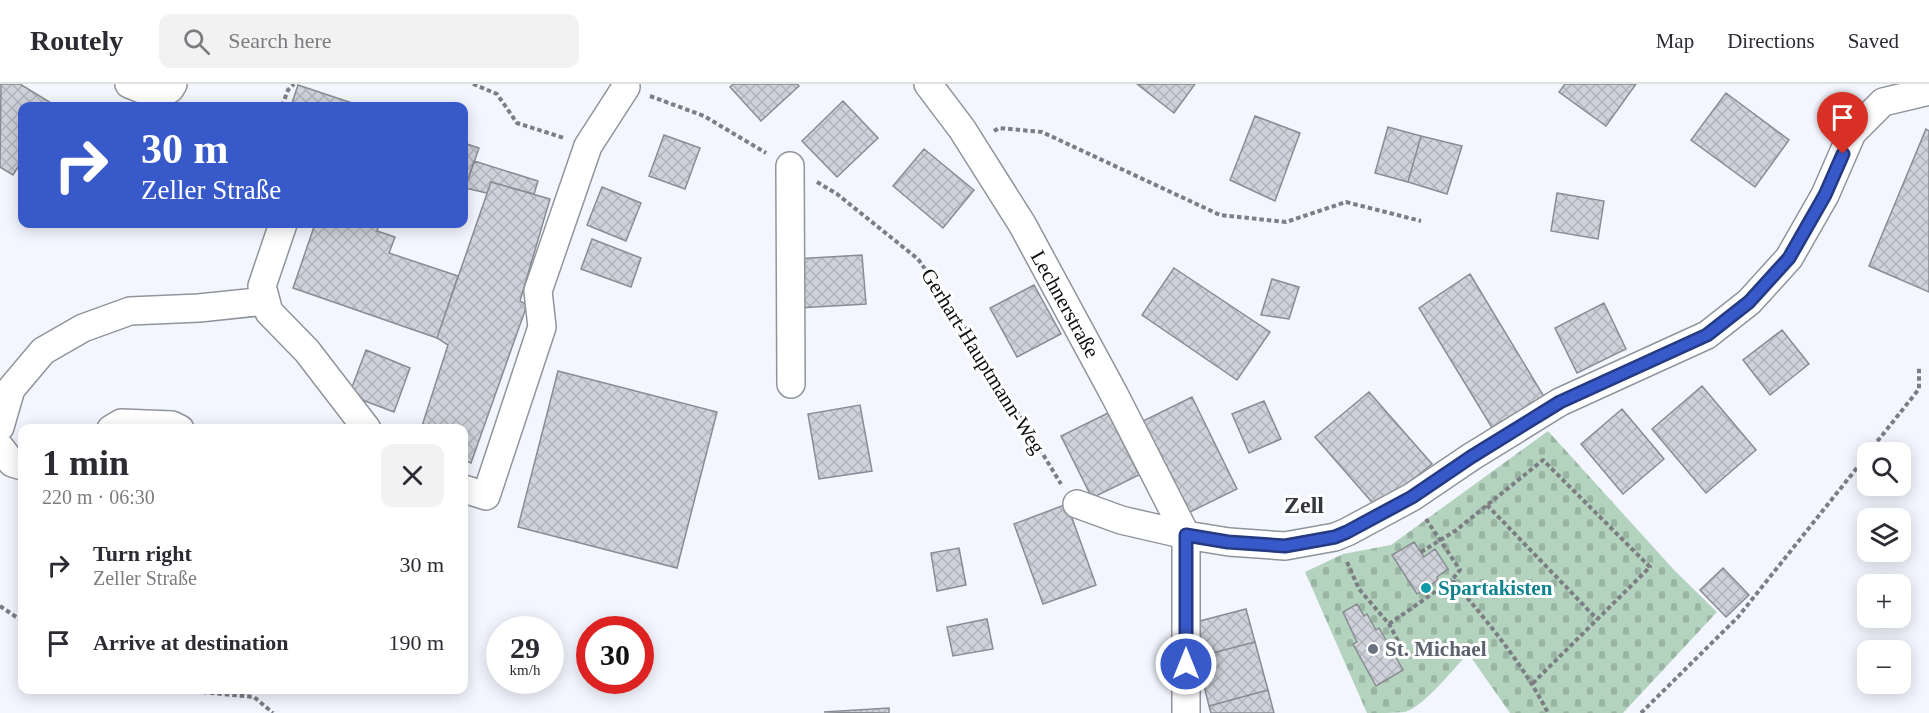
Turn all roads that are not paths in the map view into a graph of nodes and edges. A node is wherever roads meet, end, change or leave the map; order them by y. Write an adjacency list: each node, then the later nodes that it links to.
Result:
1 (129, 84): 5 (street)
2 (928, 84): 18 (street, Lechnerstraße)
3 (626, 87): 16 (street)
4 (1929, 91): 18 (street)
5 (169, 95)
6 (790, 166): 9 (street)
7 (282, 228): 8 (street)
8 (266, 301): 12 (street); 13 (street)
9 (791, 384)
10 (119, 424): 11 (street)
11 (146, 424)
12 (363, 424)
13 (0, 427)
14 (0, 447): 15 (street)
15 (18, 465)
16 (468, 490)
17 (1077, 504): 18 (street)
18 (1186, 535): 19 (street)
19 (1186, 713)

